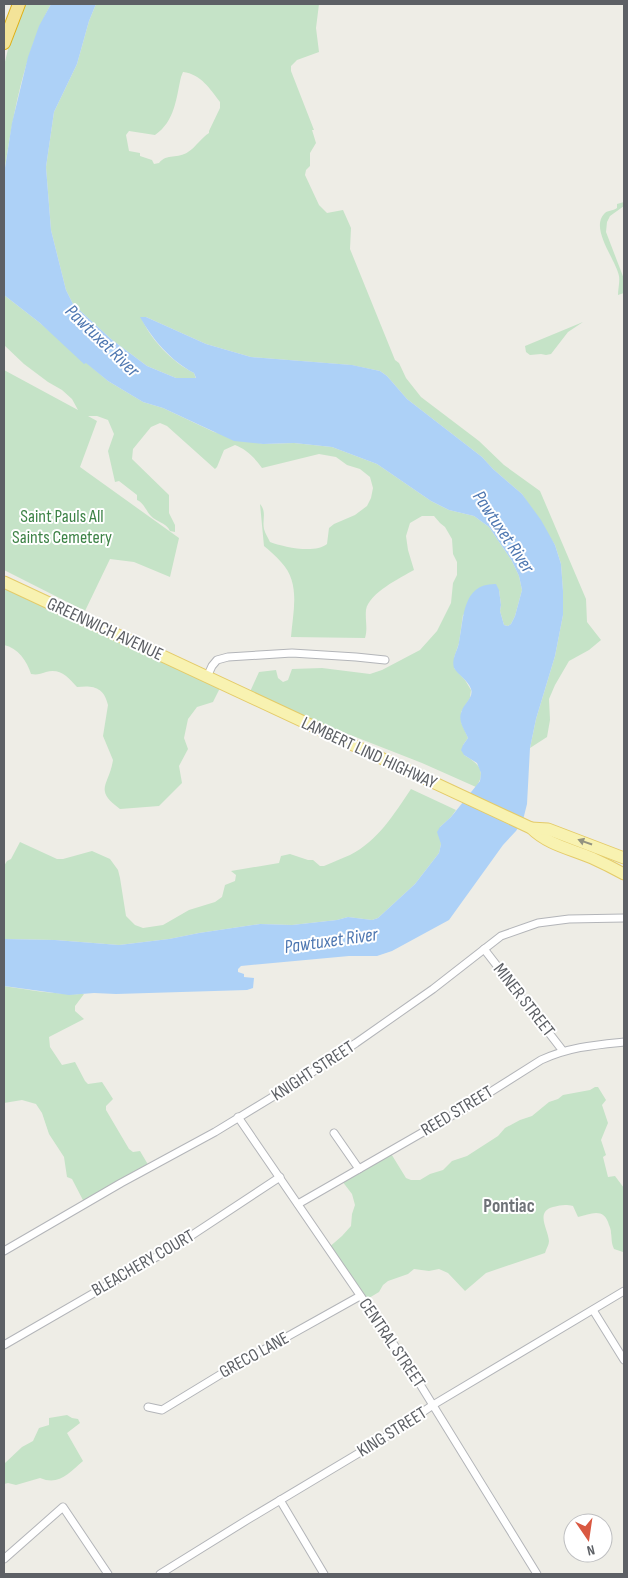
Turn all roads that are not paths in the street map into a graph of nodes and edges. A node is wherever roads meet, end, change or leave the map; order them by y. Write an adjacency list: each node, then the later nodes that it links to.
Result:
1 (18, 4): 2 (highway)
2 (4, 43)
3 (4, 582): 5 (main road, GREENWICH AVENUE)
4 (385, 660): 5 (street)
5 (207, 677): 6 (main road, LAMBERT LIND HIGHWAY)
6 (532, 828): 7 (main road, LAMBERT LIND HIGHWAY, one-way to 6); 8 (main road, LAMBERT LIND HIGHWAY)
7 (624, 858)
8 (624, 874)
9 (624, 918): 10 (street, KNIGHT STREET)
10 (484, 949): 12 (street, MINER STREET); 13 (street, KNIGHT STREET)
11 (624, 1042): 12 (street, REED STREET)
12 (563, 1051): 15 (street, REED STREET)
13 (238, 1117): 16 (street, CENTRAL STREET); 18 (street, KNIGHT STREET)
14 (334, 1133): 15 (street)
15 (359, 1169): 17 (street, REED STREET)
16 (280, 1178): 17 (street, CENTRAL STREET); 22 (street, BLEACHERY COURT)
17 (298, 1204): 20 (street, CENTRAL STREET)
18 (4, 1251)
19 (624, 1291): 21 (street, KING STREET)
20 (360, 1296): 24 (street, CENTRAL STREET); 25 (street, GRECO LANE)
21 (593, 1310): 23 (street); 24 (street, KING STREET)
22 (4, 1345)
23 (624, 1360)
24 (433, 1405): 26 (street, KING STREET); 31 (street, CENTRAL STREET)
25 (148, 1407)
26 (280, 1500): 29 (street, KING STREET); 30 (street)
27 (4, 1559): 28 (street)
28 (108, 1574)
29 (160, 1574)
30 (324, 1574)
31 (537, 1574)

